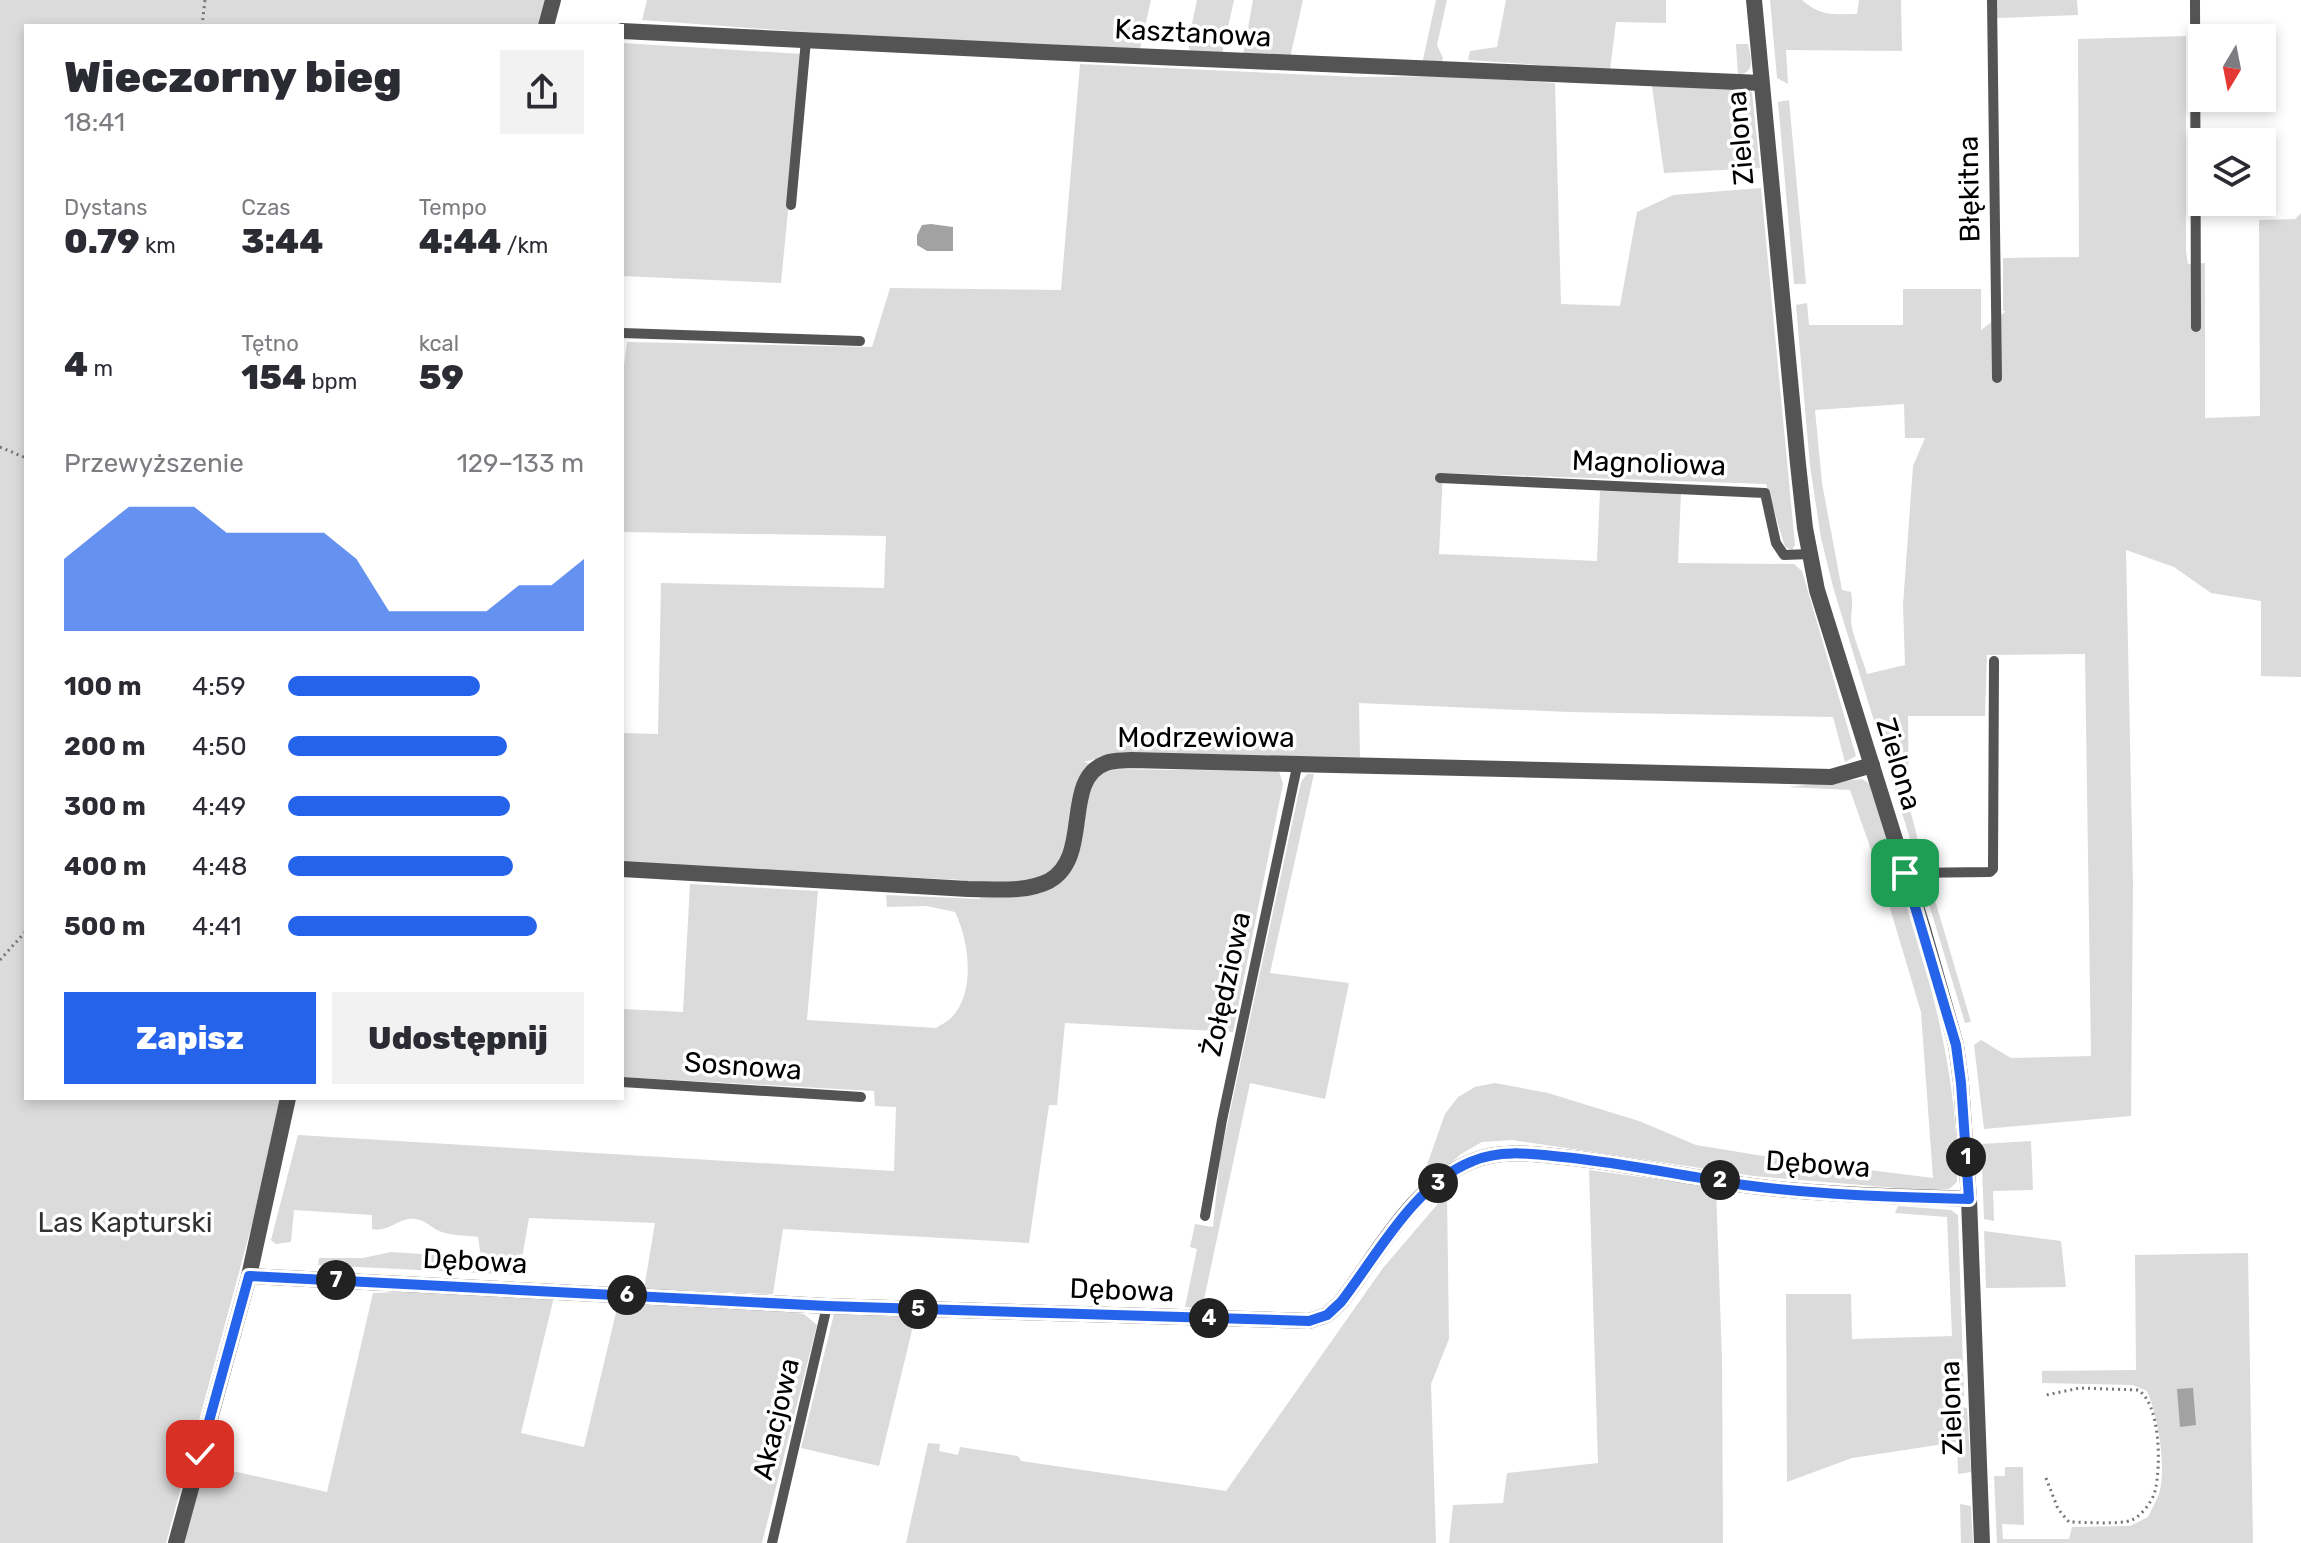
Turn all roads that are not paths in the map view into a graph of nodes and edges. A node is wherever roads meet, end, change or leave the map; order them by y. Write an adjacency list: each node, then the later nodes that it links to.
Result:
1 (553, 0): 5 (street)
2 (1754, 0): 8 (street, Zielona)
3 (1992, 0): 13 (lane, Błękitna)
4 (2195, 0): 10 (lane)
5 (547, 24)
6 (624, 31): 7 (street, Kasztanowa)
7 (806, 40): 8 (street, Kasztanowa); 9 (lane)
8 (1761, 83): 15 (street, Zielona)
9 (791, 205)
10 (2196, 327)
11 (624, 333): 12 (lane)
12 (860, 341)
13 (1997, 378)
14 (1440, 478): 15 (lane, Magnoliowa)
15 (1810, 554): 18 (street, Zielona)
16 (1994, 661): 20 (lane)
17 (1298, 762): 18 (street, Modrzewiowa); 19 (street, Modrzewiowa); 25 (lane, Żołędziowa)
18 (1872, 765): 20 (street, Zielona)
19 (624, 869)
20 (1905, 873): 24 (street, Zielona)
21 (624, 1082): 22 (lane, Sosnowa)
22 (861, 1097)
23 (288, 1100): 26 (street)
24 (1969, 1199): 27 (street, Dębowa); 30 (street, Zielona)
25 (1205, 1216)
26 (249, 1276): 27 (street, Dębowa); 28 (street)
27 (827, 1306): 29 (lane, Akacjowa)
28 (176, 1543)
29 (772, 1543)
30 (1982, 1543)

